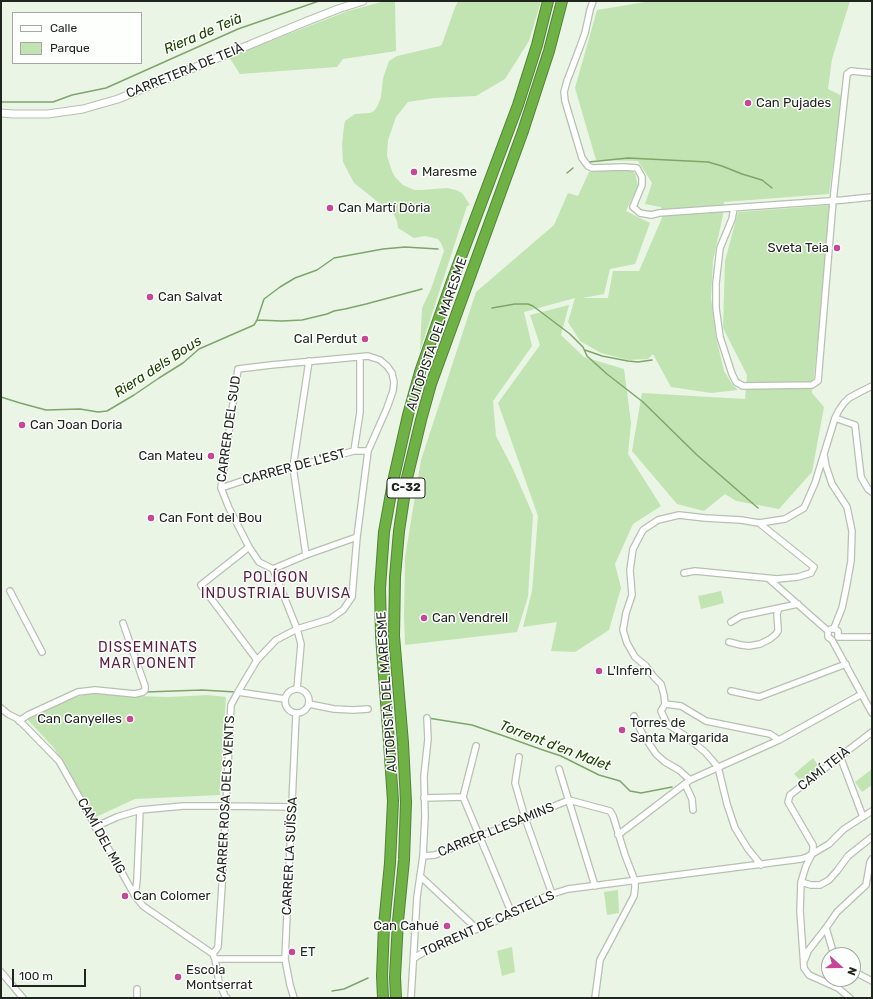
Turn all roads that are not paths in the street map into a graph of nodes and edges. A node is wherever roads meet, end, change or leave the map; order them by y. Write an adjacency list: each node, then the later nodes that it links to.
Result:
1 (363, 1): 6 (street, CARRETERA DE TEIÀ)
2 (548, 1): 109 (highway, AUTOPISTA DEL MARESME / C-32)
3 (562, 1): 110 (highway, AUTOPISTA DEL MARESME / C-32)
4 (593, 1): 9 (street)
5 (872, 74): 8 (street)
6 (1, 112)
7 (872, 196): 8 (street)
8 (833, 201): 9 (street); 9 (street)
9 (734, 208)
10 (360, 356): 11 (street, CARRER ROSA DELS VENTS); 15 (street); 16 (street, CARRER ROSA DELS VENTS)
11 (309, 361): 12 (street, CARRER ROSA DELS VENTS); 18 (street)
12 (238, 369): 19 (street, CARRER DEL SUD)
13 (872, 387): 14 (street)
14 (834, 420): 17 (street); 20 (street)
15 (354, 451): 16 (street, CARRER DE L'EST); 18 (street, CARRER DE L'EST)
16 (368, 451): 22 (street, CARRER ROSA DELS VENTS)
17 (824, 453): 21 (street); 33 (street)
18 (293, 467): 19 (street, CARRER DE L'EST); 24 (street)
19 (220, 488): 23 (street)
20 (872, 492)
21 (759, 523): 27 (street); 48 (street)
22 (357, 537): 24 (street); 34 (street, CARRER ROSA DELS VENTS)
23 (249, 548): 25 (street); 40 (street)
24 (306, 555): 25 (street)
25 (273, 569): 34 (street)
26 (684, 573): 27 (street)
27 (768, 579): 29 (street)
28 (10, 591): 39 (street)
29 (798, 604): 30 (street); 35 (street)
30 (779, 608): 31 (street); 38 (street)
31 (731, 622)
32 (123, 623): 57 (street)
33 (834, 628): 35 (street); 37 (street)
34 (297, 629): 40 (street, CARRER ROSA DELS VENTS); 42 (street)
35 (828, 631): 37 (street)
36 (872, 637): 37 (street)
37 (835, 638): 41 (street)
38 (729, 642)
39 (42, 652)
40 (257, 660): 44 (street, CARRER ROSA DELS VENTS)
41 (846, 664): 43 (street); 45 (street)
42 (298, 689): 46 (street); 47 (street)
43 (731, 691)
44 (238, 692): 46 (street); 70 (street, CARRER ROSA DELS VENTS)
45 (862, 694): 51 (street); 59 (street)
46 (285, 699): 53 (street)
47 (309, 704): 50 (street); 53 (street)
48 (665, 704): 59 (street); 63 (street)
49 (1, 708): 52 (street, CAMÍ DEL MIG)
50 (368, 709)
51 (872, 713)
52 (8, 714): 54 (street); 57 (street, CAMÍ DEL MIG)
53 (296, 714): 71 (street, CARRER LA SUÏSSA)
54 (1, 716)
55 (634, 716): 65 (street)
56 (427, 718): 68 (street)
57 (19, 721): 77 (street, CAMÍ DEL MIG)
58 (872, 732): 61 (street, CAMÍ TEIÀ)
59 (779, 740): 63 (street)
60 (476, 746): 67 (street)
61 (840, 756): 75 (street); 81 (street, CAMÍ TEIÀ)
62 (520, 757): 76 (street)
63 (718, 767): 65 (street); 84 (street)
64 (559, 769): 69 (street)
65 (690, 780): 66 (street)
66 (685, 784): 73 (street); 78 (street)
67 (463, 797): 68 (street); 79 (street)
68 (424, 798): 82 (street)
69 (569, 800): 76 (street, CARRER LLESAMINS); 78 (street); 90 (street)
70 (226, 806): 71 (street); 72 (street); 97 (street, CARRER ROSA DELS VENTS)
71 (293, 808): 99 (street, CARRER LA SUÏSSA)
72 (140, 810): 77 (street); 92 (street)
73 (693, 810)
74 (872, 811): 75 (street, TORRENT DE CASTELLS)
75 (863, 816): 81 (street, TORRENT DE CASTELLS)
76 (525, 818): 79 (street, CARRER LLESAMINS); 91 (street)
77 (95, 827): 92 (street, CAMÍ DEL MIG)
78 (618, 835): 86 (street)
79 (480, 836): 82 (street, CARRER LLESAMINS); 93 (street)
80 (872, 837): 87 (street)
81 (812, 854): 84 (street, TORRENT DE CASTELLS); 87 (street)
82 (423, 856): 85 (street)
83 (872, 859): 89 (street)
84 (761, 865): 86 (street, TORRENT DE CASTELLS)
85 (420, 876): 95 (street); 98 (street)
86 (634, 881): 90 (street, TORRENT DE CASTELLS); 112 (street)
87 (801, 882): 100 (street)
88 (872, 883): 89 (street)
89 (866, 885): 94 (street)
90 (595, 886): 91 (street, TORRENT DE CASTELLS)
91 (552, 894): 93 (street, TORRENT DE CASTELLS)
92 (135, 896): 97 (street, CAMÍ DEL MIG)
93 (512, 914): 95 (street, TORRENT DE CASTELLS)
94 (826, 928): 96 (street); 100 (street)
95 (477, 929): 98 (street, TORRENT DE CASTELLS)
96 (832, 947)
97 (214, 956): 99 (street); 107 (street)
98 (414, 958): 111 (street)
99 (285, 959): 108 (street, CARRER LA SUÏSSA)
100 (804, 961): 113 (street)
101 (1, 972): 105 (street)
102 (861, 975): 103 (street)
103 (872, 981)
104 (137, 988): 106 (street)
105 (23, 998)
106 (137, 998)
107 (227, 998)
108 (294, 998)
109 (383, 998)
110 (396, 998)
111 (411, 998)
112 (595, 998)
113 (850, 998)

